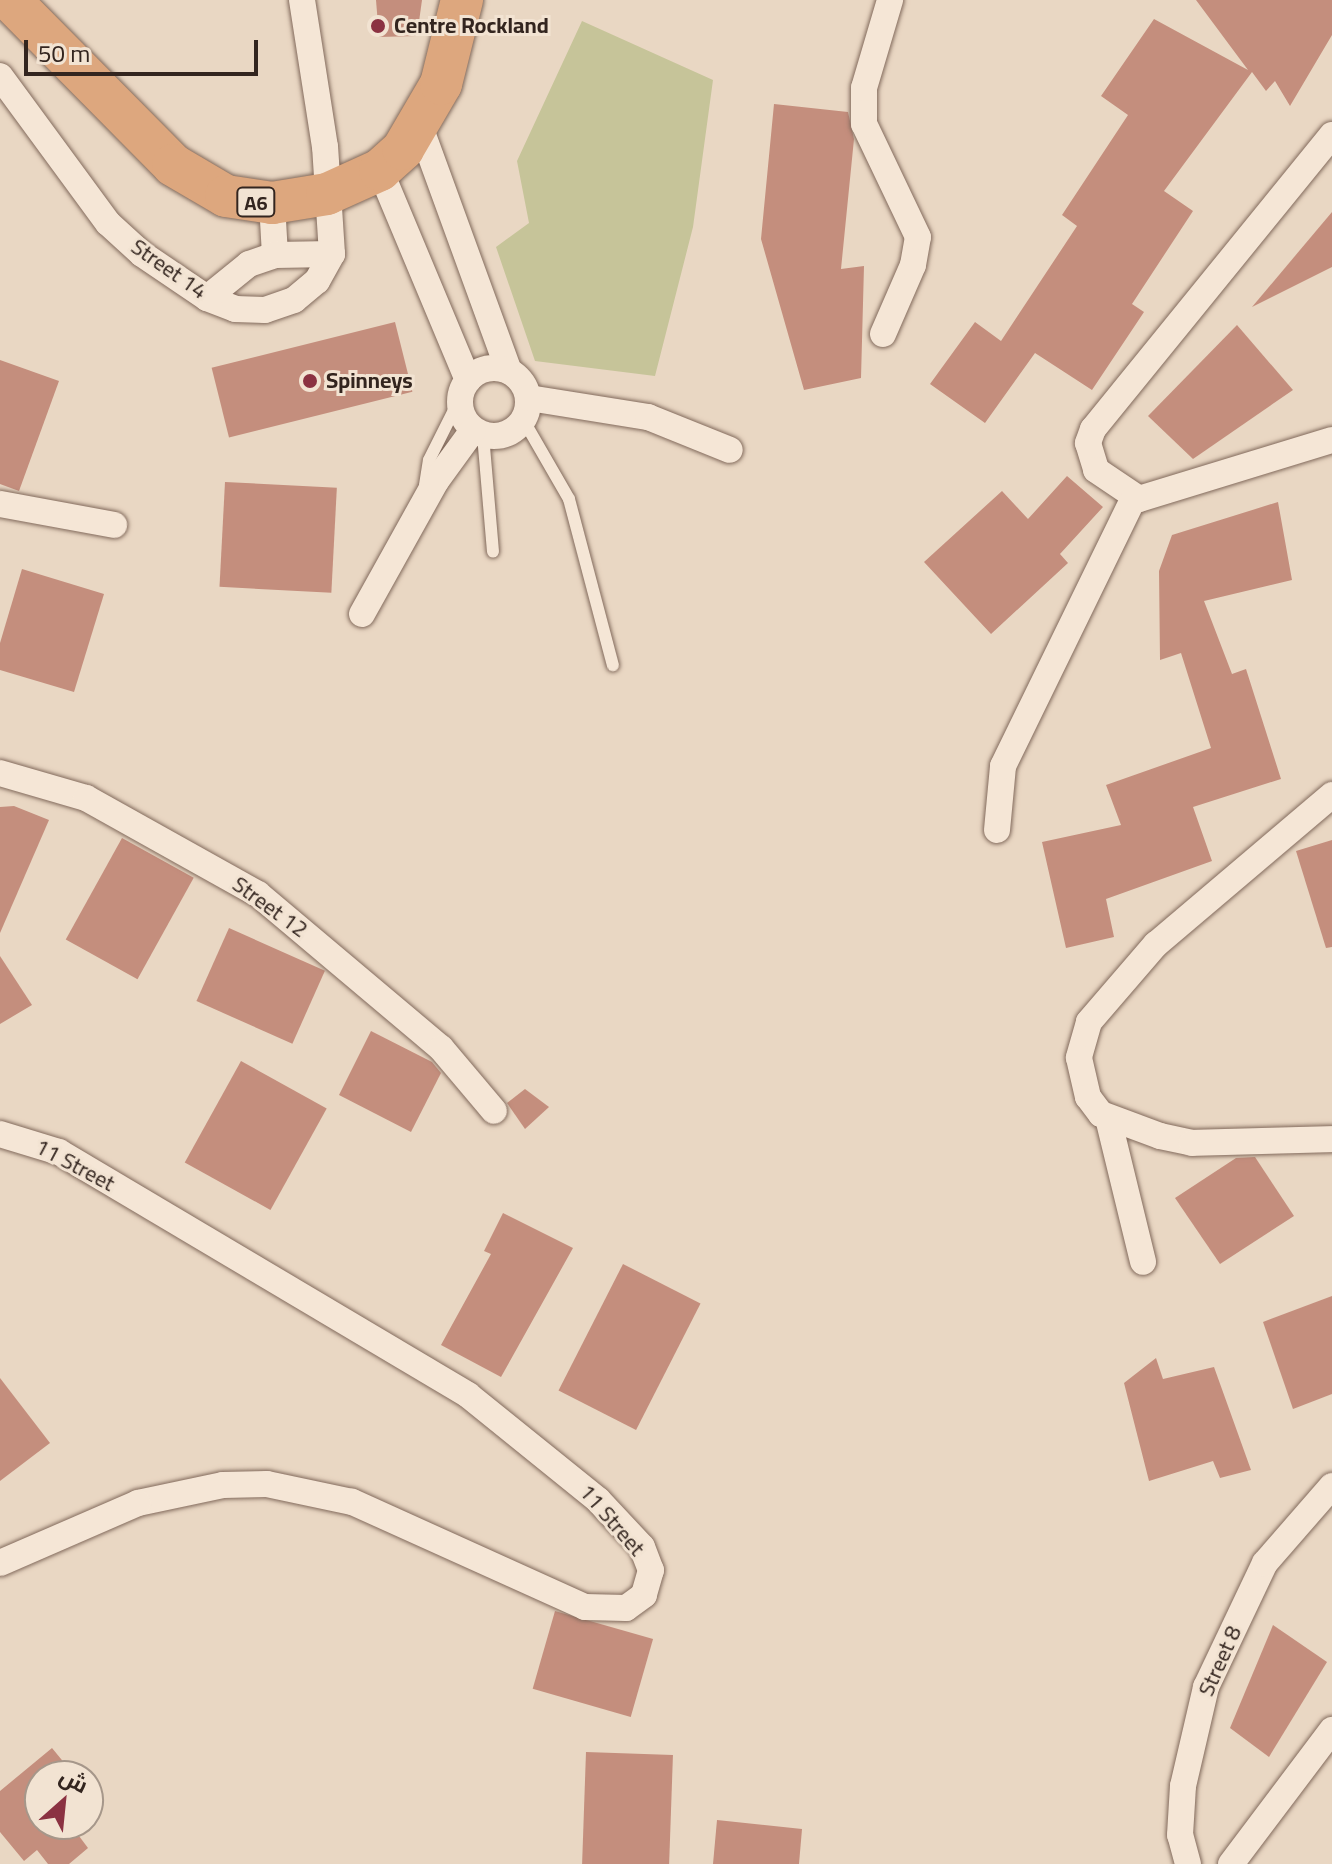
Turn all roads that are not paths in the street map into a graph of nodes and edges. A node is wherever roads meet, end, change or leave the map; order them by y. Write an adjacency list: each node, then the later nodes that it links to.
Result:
1 (10, 0): 10 (highway, A6)
2 (302, 0): 9 (street)
3 (462, 0): 6 (highway, A6)
4 (890, 0): 14 (street)
5 (0, 76): 13 (street, Street 14)
6 (419, 124): 8 (highway, A6); 15 (street)
7 (1332, 135): 21 (street)
8 (380, 170): 9 (highway, A6); 16 (street)
9 (327, 194): 10 (highway, A6); 11 (street)
10 (272, 203): 12 (street)
11 (332, 254): 12 (street); 13 (street, Street 14)
12 (275, 255): 13 (street)
13 (207, 298)
14 (883, 334)
15 (509, 371): 16 (street); 17 (street)
16 (464, 390): 18 (street); 22 (lane)
17 (526, 410): 18 (street); 20 (street); 27 (lane)
18 (478, 433): 22 (street); 25 (lane)
19 (1332, 440): 21 (street)
20 (730, 450)
21 (1134, 498): 30 (street)
22 (426, 500): 26 (street)
23 (0, 504): 24 (street)
24 (114, 525)
25 (493, 552)
26 (362, 614)
27 (613, 665)
28 (0, 773): 31 (street, Street 12)
29 (1332, 795): 32 (street)
30 (997, 830)
31 (494, 1111)
32 (1108, 1118): 34 (street); 35 (street)
33 (0, 1134): 37 (street, 11 Street)
34 (1332, 1139)
35 (1143, 1262)
36 (1332, 1486): 39 (street, Street 8)
37 (0, 1563)
38 (1332, 1730): 40 (street)
39 (1188, 1864)
40 (1231, 1864)

